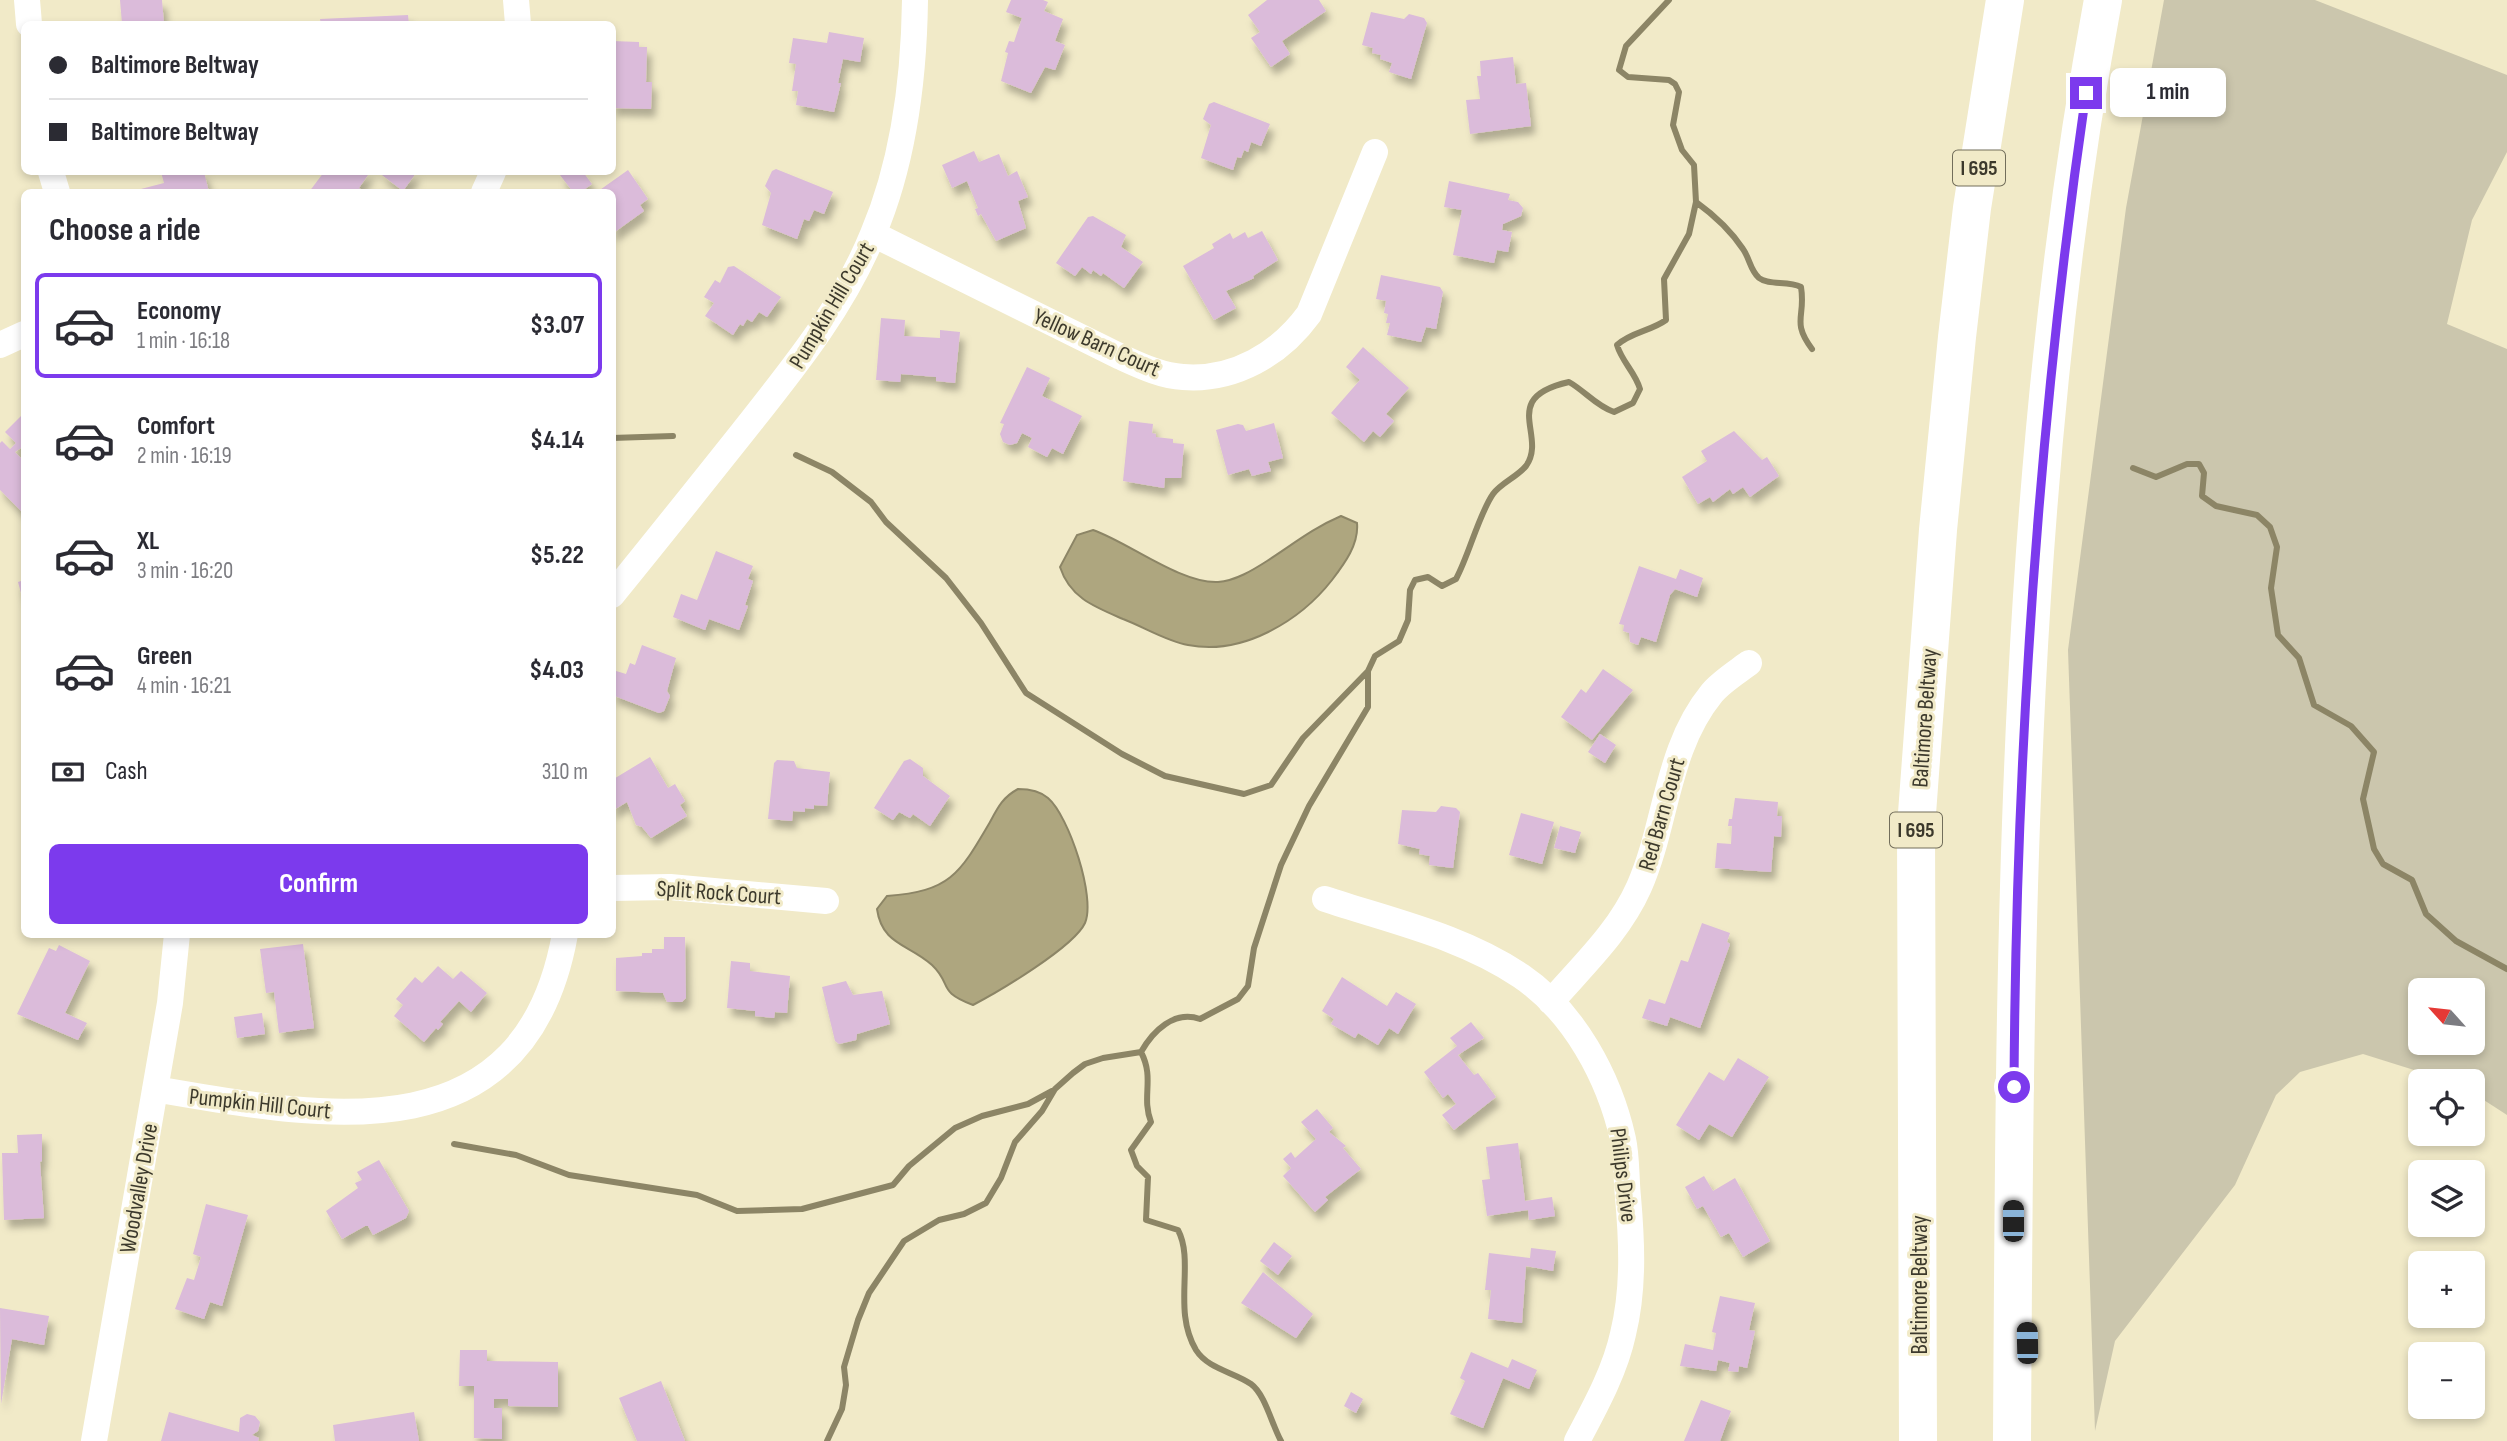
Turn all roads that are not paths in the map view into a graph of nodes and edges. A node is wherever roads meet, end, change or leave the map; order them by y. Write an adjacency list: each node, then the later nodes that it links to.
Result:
1 (27, 0): 6 (street)
2 (516, 0): 7 (street)
3 (915, 0): 9 (street, Pumpkin Hill Court)
4 (2005, 0): 22 (highway, Baltimore Beltway / I 695)
5 (2103, 0): 21 (highway)
6 (29, 21)
7 (518, 21)
8 (1376, 152): 9 (street, Yellow Barn Court)
9 (873, 234): 12 (street, Pumpkin Hill Court)
10 (21, 335): 11 (street)
11 (0, 345)
12 (616, 590)
13 (1749, 663): 19 (street, Red Barn Court)
14 (616, 888): 16 (street, Split Rock Court)
15 (1325, 899): 19 (street, Philips Drive)
16 (826, 901)
17 (176, 938): 20 (street, Woodvalley Drive)
18 (564, 938): 20 (street, Pumpkin Hill Court)
19 (1551, 1002): 24 (street, Philips Drive)
20 (155, 1089): 23 (street, Woodvalley Drive)
21 (2013, 1221): 27 (highway); 28 (highway)
22 (1919, 1324): 25 (highway); 26 (highway, Baltimore Beltway / I 695)
23 (94, 1441)
24 (1577, 1441)
25 (1910, 1441)
26 (1918, 1441)
27 (2012, 1441)
28 (2029, 1441)

